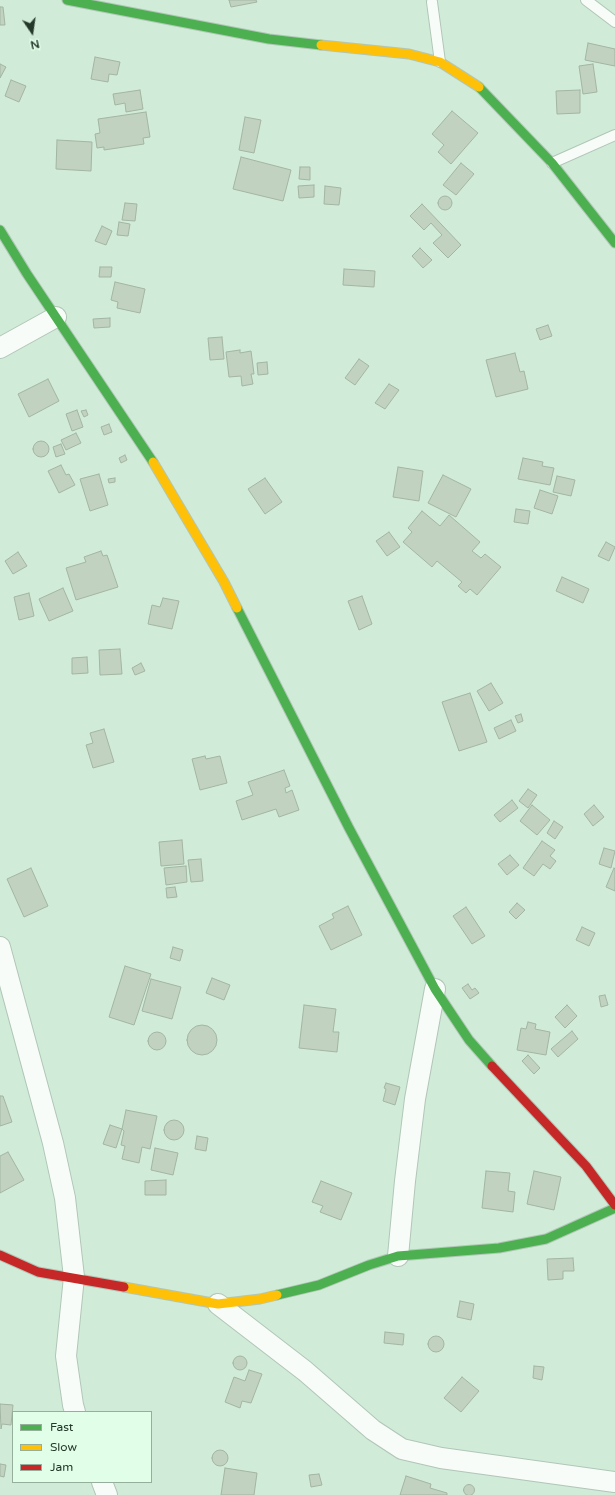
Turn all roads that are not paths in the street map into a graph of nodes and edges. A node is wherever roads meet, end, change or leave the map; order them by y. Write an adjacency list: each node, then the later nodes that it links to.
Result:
1 (67, 0): 3 (street)
2 (586, 0): 5 (lane)
3 (91, 2): 6 (street)
4 (432, 2): 6 (lane)
5 (615, 22)
6 (440, 62): 8 (street)
7 (615, 135): 8 (lane)
8 (552, 162): 10 (street)
9 (0, 230): 11 (street)
10 (615, 243)
11 (56, 317): 12 (street); 14 (street)
12 (0, 348)
13 (0, 947): 18 (street)
14 (435, 989): 15 (street); 17 (street)
15 (615, 1207): 17 (street)
16 (0, 1256): 18 (street)
17 (398, 1256): 19 (street)
18 (74, 1277): 19 (street); 20 (street)
19 (218, 1304): 21 (street)
20 (75, 1411)
21 (615, 1482)
22 (102, 1483): 23 (street)
23 (106, 1495)

